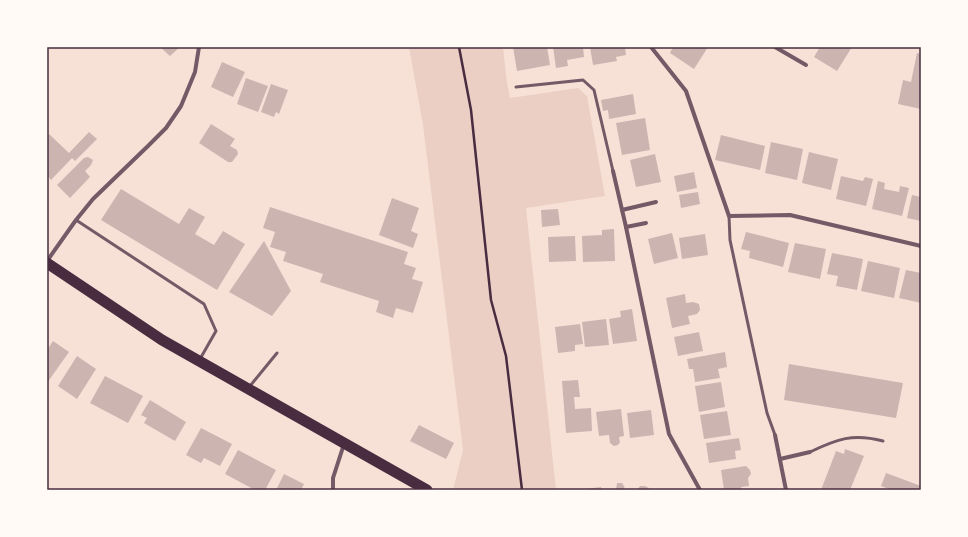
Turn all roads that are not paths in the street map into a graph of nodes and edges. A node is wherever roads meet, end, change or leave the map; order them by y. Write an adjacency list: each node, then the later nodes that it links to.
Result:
1 (199, 47): 10 (street)
2 (651, 47): 9 (street)
3 (775, 47): 4 (street)
4 (806, 65)
5 (516, 87): 6 (lane)
6 (613, 171): 8 (street)
7 (656, 202): 8 (street)
8 (622, 210): 12 (street)
9 (729, 216): 13 (street); 18 (lane)
10 (76, 220): 14 (street); 16 (lane)
11 (646, 223): 12 (street)
12 (626, 227): 25 (street)
13 (921, 246)
14 (47, 262): 16 (highway)
15 (277, 354): 17 (lane)
16 (199, 361): 17 (highway)
17 (248, 389): 20 (highway)
18 (774, 435): 22 (street)
19 (883, 441): 21 (lane)
20 (345, 442): 23 (street); 24 (highway)
21 (810, 452): 22 (street)
22 (780, 459): 26 (street)
23 (333, 490)
24 (427, 490)
25 (700, 490)
26 (786, 490)

